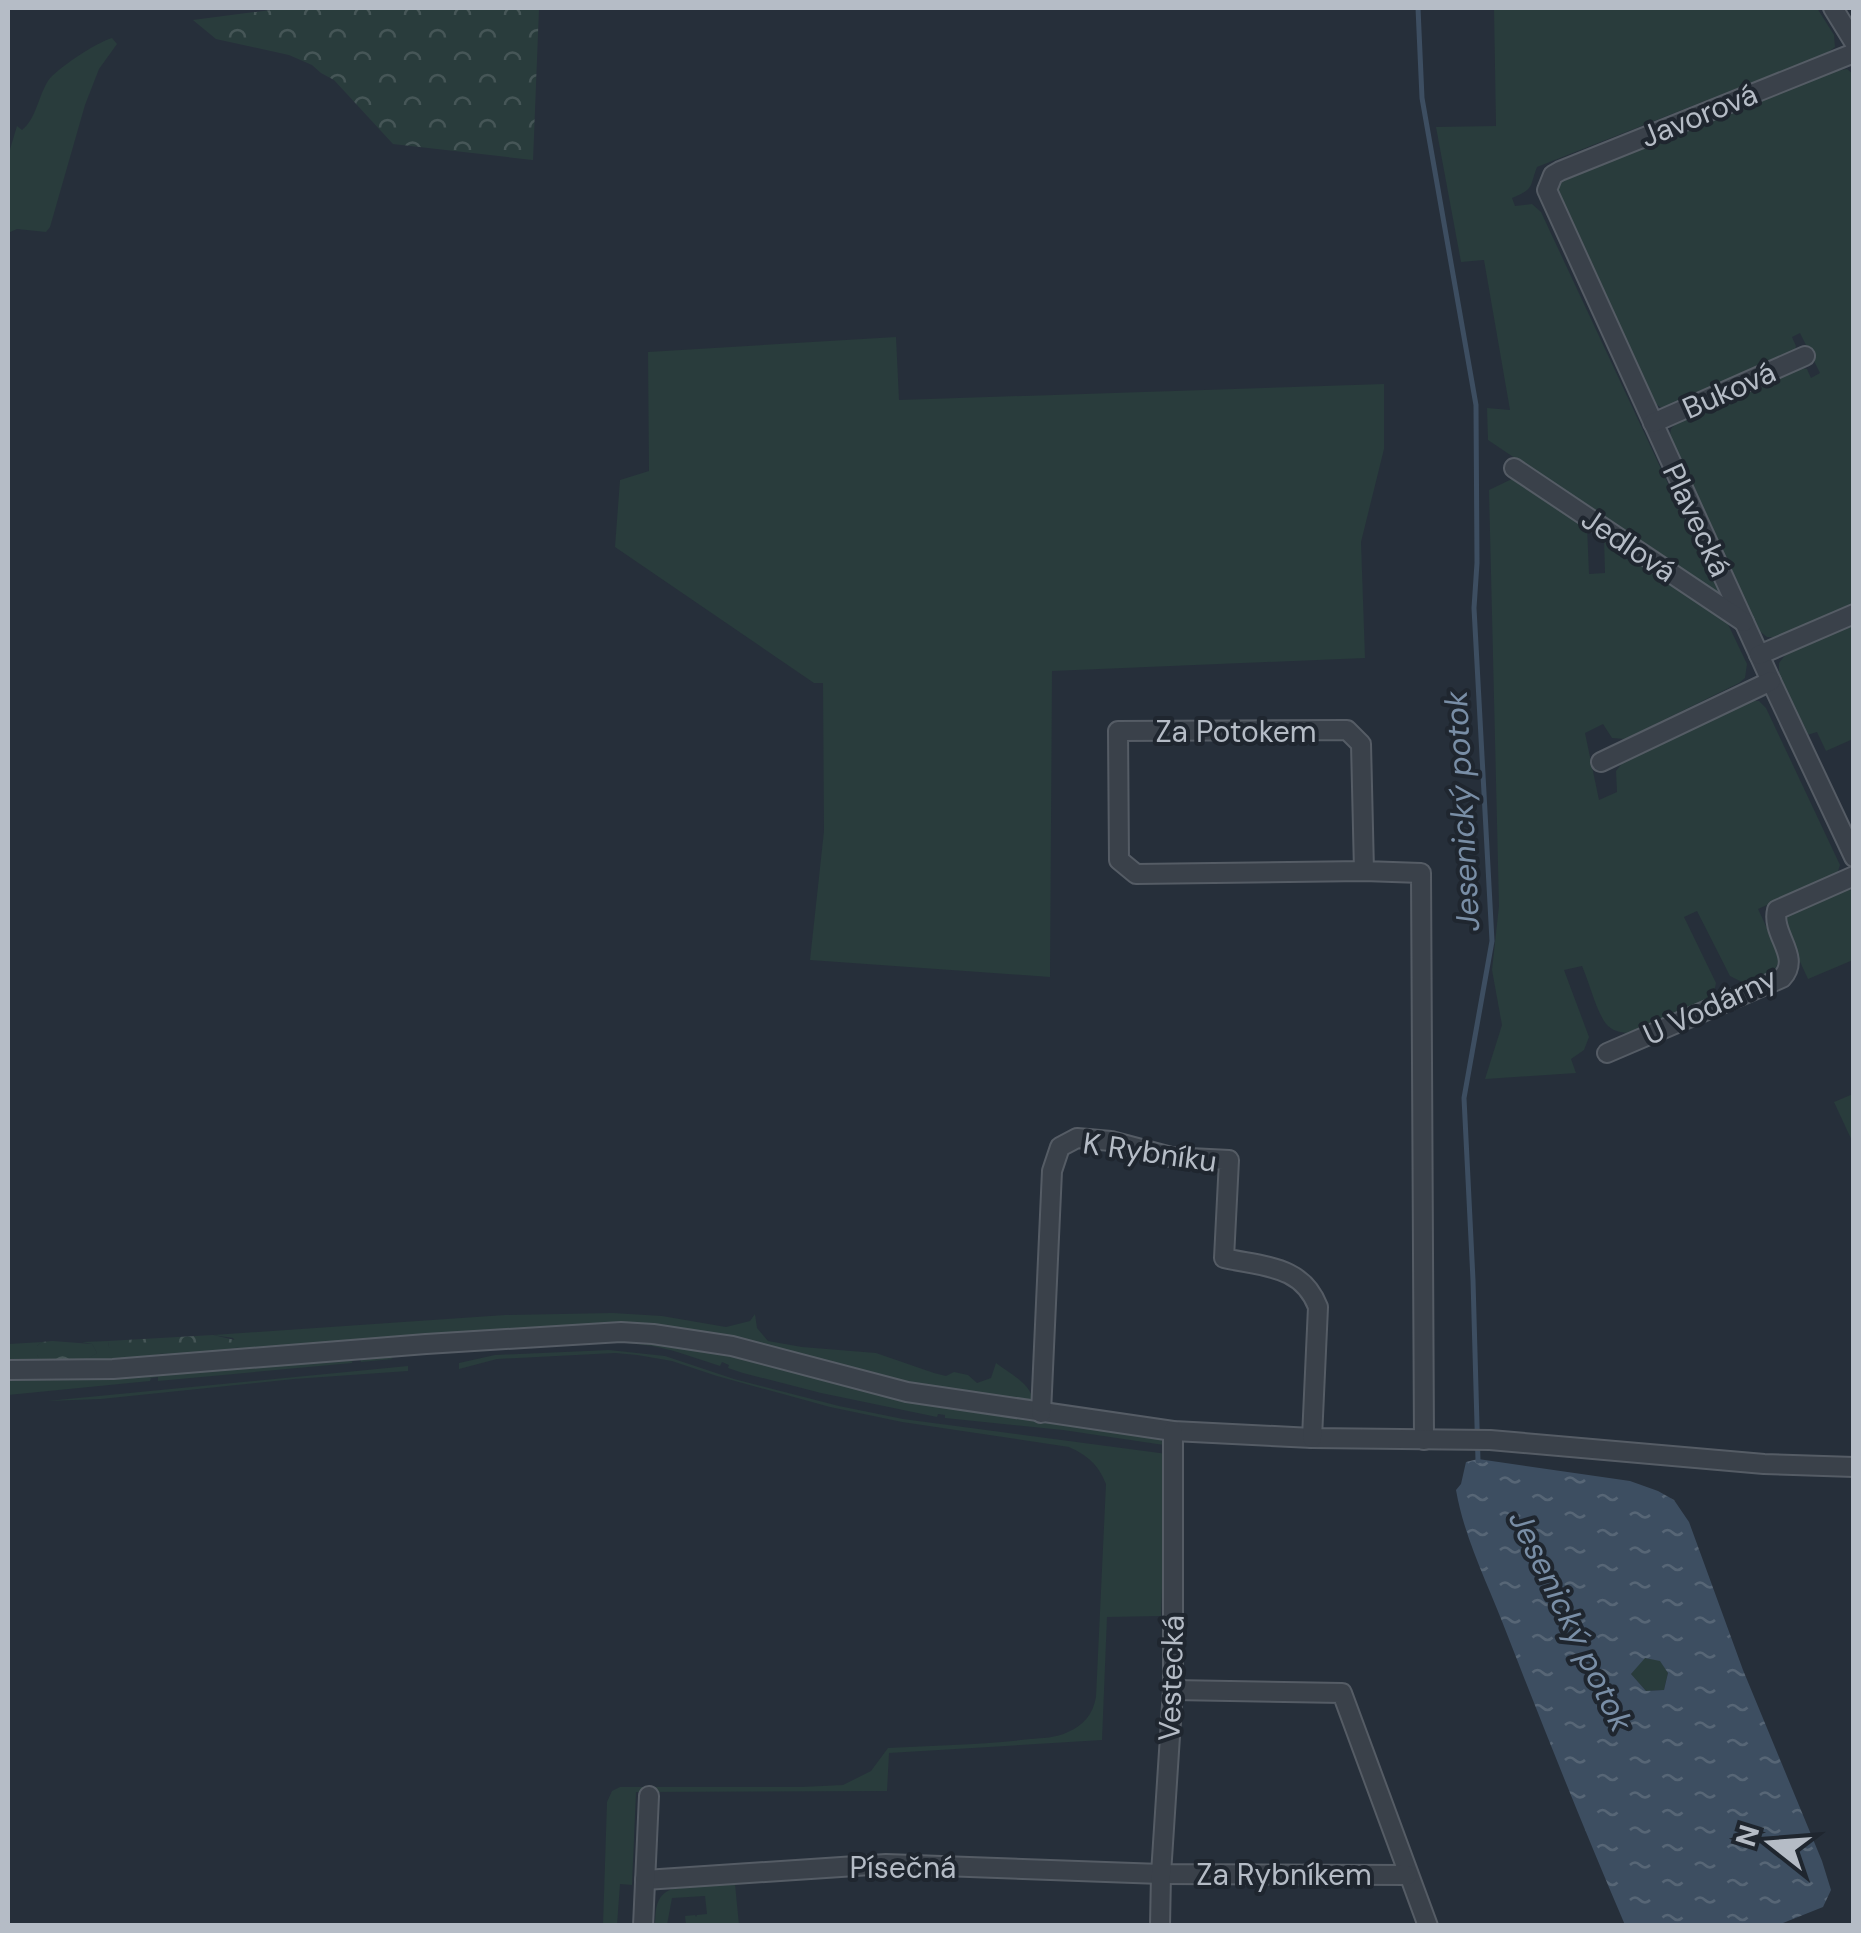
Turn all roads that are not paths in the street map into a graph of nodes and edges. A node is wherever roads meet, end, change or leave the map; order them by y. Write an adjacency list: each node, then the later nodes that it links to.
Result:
1 (1832, 8): 2 (street)
2 (1854, 42)
3 (1854, 52): 4 (street, Javorová)
4 (1548, 182): 6 (street, Plavecká)
5 (1806, 356): 6 (street, Buková)
6 (1653, 423): 9 (street, Plavecká)
7 (1514, 468): 9 (street, Jedlová)
8 (1854, 614): 10 (street)
9 (1744, 622): 10 (street, Plavecká)
10 (1759, 655): 11 (street, Plavecká)
11 (1770, 681): 12 (street); 13 (street, Plavecká)
12 (1601, 762)
13 (1854, 857)
14 (1364, 871): 14 (street, Za Potokem); 21 (street, Za Potokem)
15 (1854, 876): 16 (street, U Vodárny)
16 (1607, 1053)
17 (8, 1370): 18 (street)
18 (1042, 1413): 19 (street); 20 (street, K Rybníku)
19 (1173, 1431): 20 (street); 23 (street, Vestecká)
20 (1312, 1438): 21 (street)
21 (1424, 1440): 22 (street)
22 (1854, 1467)
23 (1173, 1690): 25 (street, Vestecká); 26 (street, Za Rybníkem)
24 (649, 1796): 27 (street)
25 (1161, 1874): 26 (street, Za Rybníkem); 27 (street, Písečná); 29 (street, Vestecká)
26 (1408, 1874): 30 (street, Za Rybníkem)
27 (645, 1880): 28 (street)
28 (642, 1926)
29 (1160, 1926)
30 (1428, 1926)

